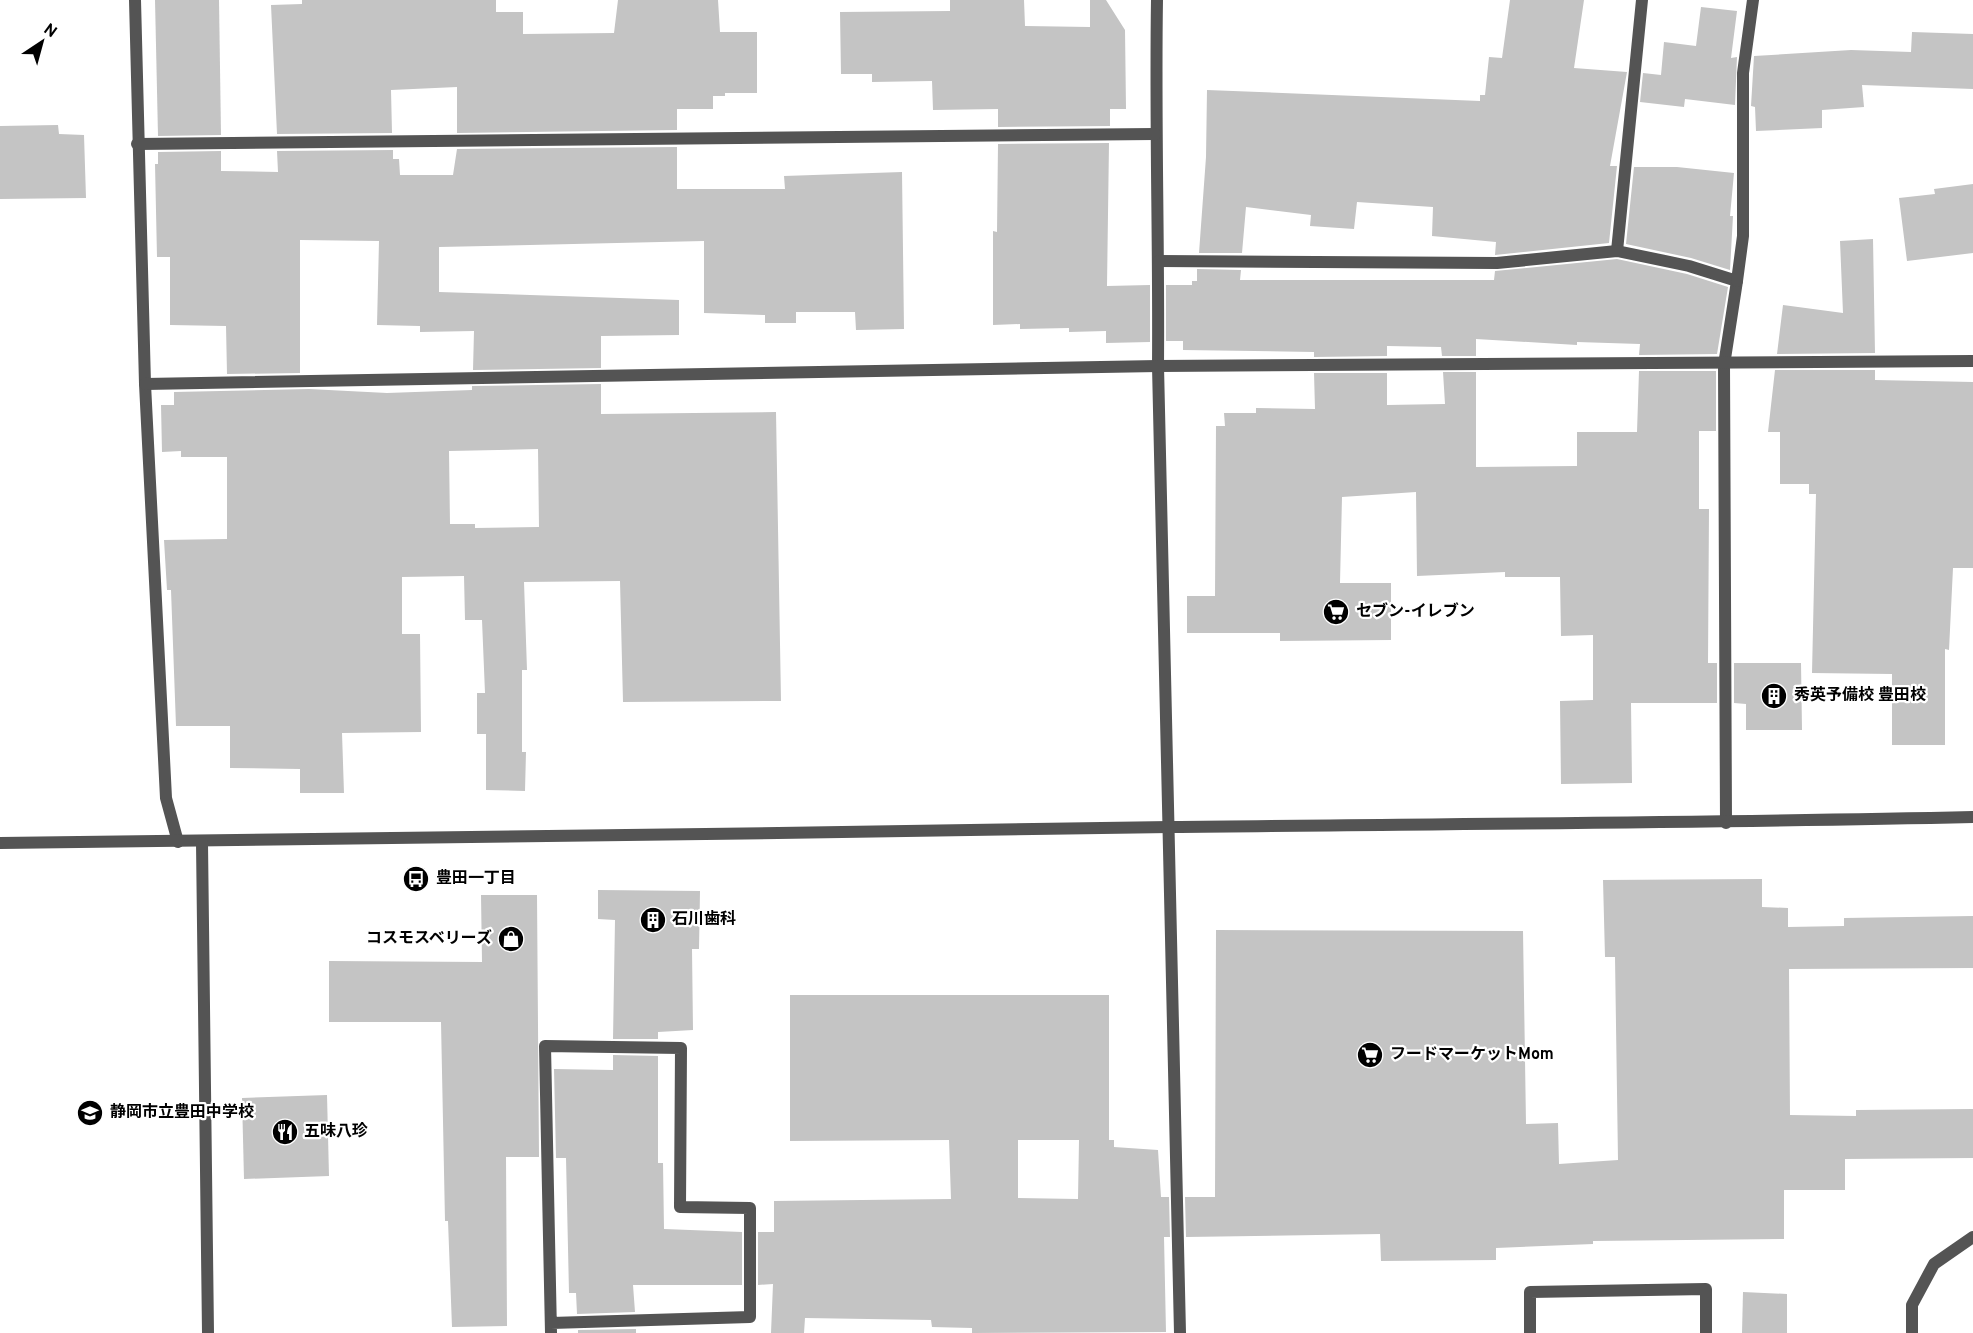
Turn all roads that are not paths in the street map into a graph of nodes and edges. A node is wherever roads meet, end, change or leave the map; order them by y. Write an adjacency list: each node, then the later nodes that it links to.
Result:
1 (135, 0): 6 (street)
2 (1157, 0): 5 (street)
3 (1642, 0): 7 (street)
4 (1753, 0): 9 (street)
5 (1155, 134): 6 (street); 8 (street)
6 (137, 144): 13 (street)
7 (1617, 251): 8 (street); 9 (street)
8 (1159, 261): 12 (street)
9 (1737, 281): 11 (street)
10 (1973, 362): 11 (street)
11 (1724, 365): 12 (street); 15 (street)
12 (1158, 366): 13 (street); 16 (street)
13 (145, 384): 17 (street)
14 (1973, 818): 15 (street)
15 (1726, 823): 16 (street)
16 (1170, 827): 19 (street); 23 (street)
17 (178, 842): 18 (street); 19 (street)
18 (0, 843)
19 (202, 843): 22 (street)
20 (1973, 1237): 26 (street)
21 (551, 1328): 21 (street)
22 (208, 1333)
23 (1180, 1333)
24 (1530, 1333): 25 (street)
25 (1706, 1333)
26 (1912, 1333)

